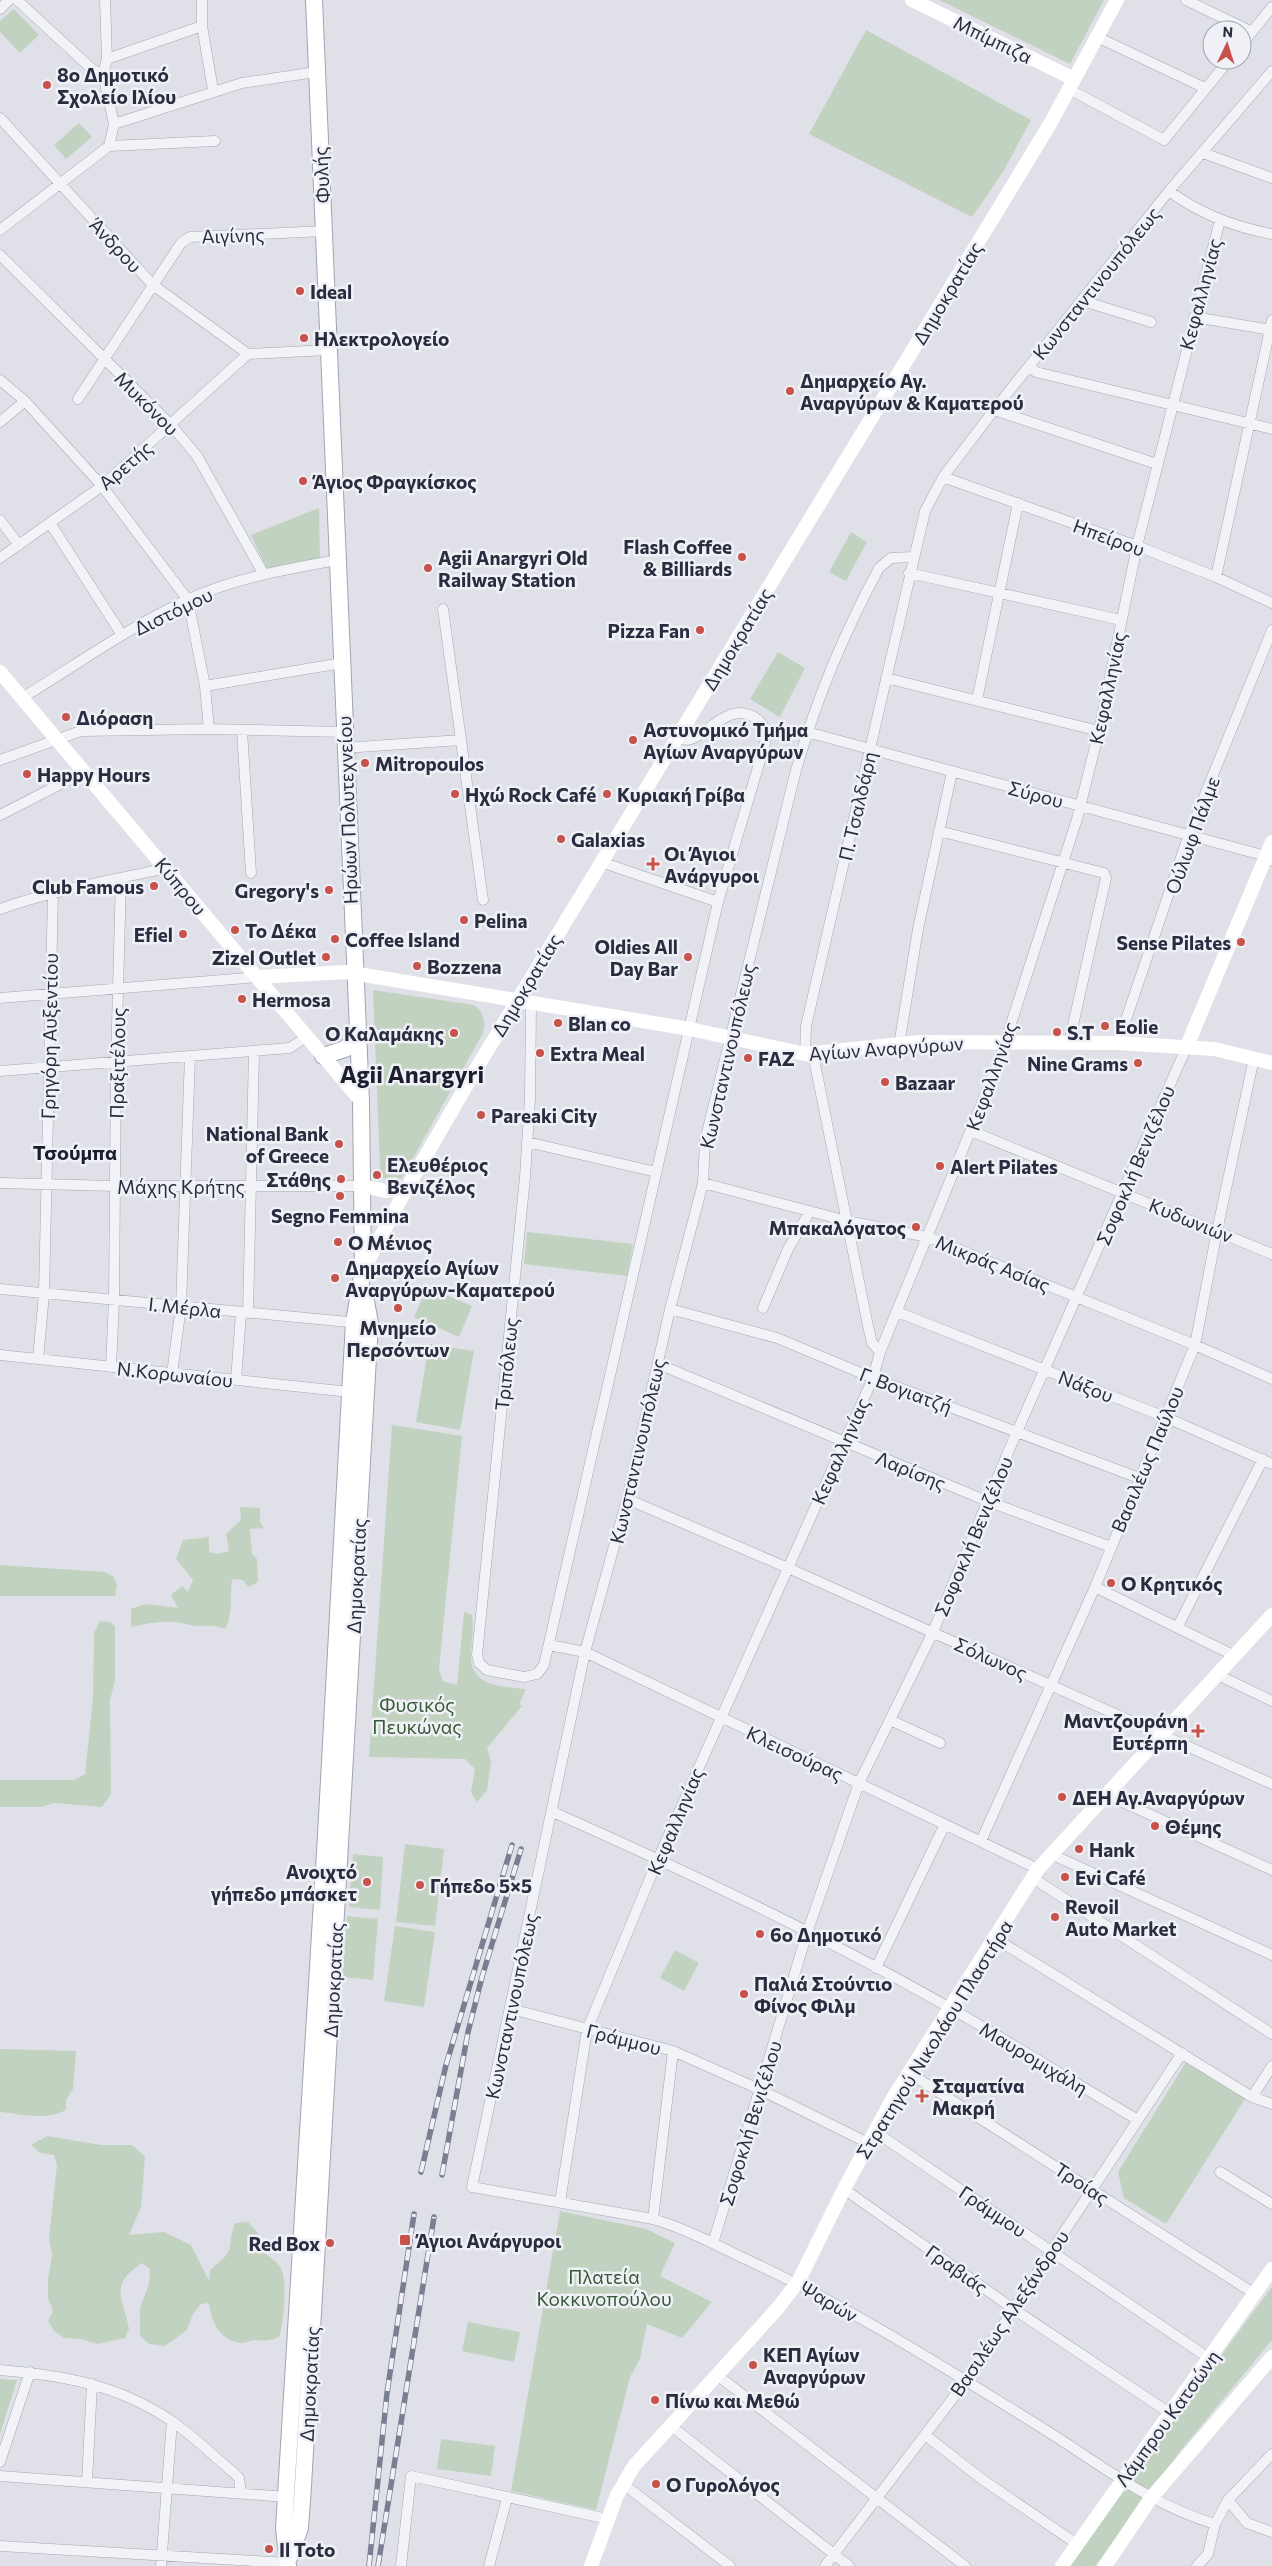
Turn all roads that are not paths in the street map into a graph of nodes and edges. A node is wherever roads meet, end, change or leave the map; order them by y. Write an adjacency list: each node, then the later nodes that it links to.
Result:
1 (9, 0): 10 (street)
2 (17, 0): 19 (street)
3 (106, 0): 15 (street)
4 (202, 0): 12 (street)
5 (314, 0): 17 (main road, Φυλής)
6 (912, 0): 20 (main road, Μπίμπιζα)
7 (1117, 0): 14 (main road, Δημοκρατίας)
8 (1186, 0): 11 (street)
9 (1272, 7): 13 (street)
10 (0, 9)
11 (1227, 20)
12 (202, 26): 15 (street); 22 (street)
13 (1252, 32)
14 (1097, 37): 20 (main road, Δημοκρατίας); 21 (street)
15 (107, 60): 19 (street)
16 (1220, 70): 21 (street)
17 (316, 72): 22 (street); 33 (main road, Φυλής)
18 (1272, 72): 27 (street, Κωνσταντινουπόλεως)
19 (103, 74): 24 (street)
20 (1071, 84): 21 (street); 85 (main road, Δημοκρατίας)
21 (1205, 88)
22 (213, 90): 24 (street)
23 (0, 118): 29 (street, Άνδρου)
24 (114, 124): 26 (street)
25 (215, 141): 26 (street)
26 (109, 146): 29 (street)
27 (1203, 153): 28 (street); 30 (street, Κωνσταντινουπόλεως)
28 (1272, 178)
29 (59, 183): 32 (street); 36 (street, Άνδρου)
30 (1170, 190): 31 (street); 37 (street, Κωνσταντινουπόλεως)
31 (1220, 220): 34 (street); 38 (street, Κεφαλληνίας)
32 (0, 230)
33 (324, 231): 36 (street, Αιγίνης); 41 (main road, Φυλής)
34 (1272, 234)
35 (0, 256): 43 (street, Μυκόνου)
36 (153, 285): 42 (street, Άνδρου); 43 (street, Αιγίνης)
37 (1083, 301): 39 (street); 44 (street, Κωνσταντινουπόλεως)
38 (1194, 317): 40 (street); 48 (street, Κεφαλληνίας)
39 (1151, 322)
40 (1271, 327): 51 (street)
41 (328, 350): 42 (street); 64 (main road, Ηρώων Πολυτεχνείου)
42 (248, 354): 52 (street, Αρετής)
43 (104, 360): 46 (street, Αιγίνης); 52 (street, Μυκόνου)
44 (1030, 366): 48 (street); 49 (street, Κωνσταντινουπόλεως)
45 (0, 380): 47 (street)
46 (78, 399)
47 (25, 401): 50 (street); 56 (street)
48 (1171, 406): 51 (street); 54 (street, Κεφαλληνίας)
49 (994, 410): 54 (street); 55 (street, Κωνσταντινουπόλεως)
50 (0, 422)
51 (1248, 424): 53 (street); 67 (street)
52 (171, 425): 56 (street, Αρετής); 65 (street, Μυκόνου)
53 (1272, 429)
54 (1157, 464): 61 (street, Κεφαλληνίας)
55 (943, 477): 57 (street, Ηπείρου); 62 (street, Κωνσταντινουπόλεως)
56 (102, 486): 59 (street, Αρετής); 69 (street)
57 (1018, 503): 61 (street, Ηπείρου); 68 (street)
58 (0, 520): 60 (street)
59 (50, 523): 60 (street, Αρετής); 74 (street)
60 (18, 545): 63 (street, Αρετής)
61 (1137, 546): 67 (street, Ηπείρου); 72 (street, Κεφαλληνίας)
62 (912, 557): 66 (street, Π. Τσαλδάρη); 84 (street, Κωνσταντινουπόλεως)
63 (0, 558)
64 (338, 560): 65 (street, Διστόμου); 75 (main road, Ηρώων Πολυτεχνείου)
65 (263, 573): 69 (street, Διστόμου)
66 (909, 573): 68 (street); 77 (street, Π. Τσαλδάρη)
67 (1216, 577): 70 (street, Ηπείρου)
68 (1000, 593): 72 (street); 80 (street)
69 (188, 600): 74 (street, Διστόμου); 78 (street)
70 (1272, 603)
71 (443, 609): 88 (street)
72 (1121, 620): 83 (street, Κεφαλληνίας)
73 (1272, 630): 96 (street, Ούλωφ Πάλμε)
74 (122, 636): 79 (street, Διστόμου)
75 (342, 663): 78 (street); 87 (main road, Ηρώων Πολυτεχνείου)
76 (0, 672): 79 (main road, Κύπρου)
77 (886, 678): 80 (street); 89 (street, Π. Τσαλδάρη)
78 (205, 686): 81 (street)
79 (22, 698): 86 (main road, Κύπρου)
80 (977, 700): 83 (street)
81 (209, 729): 82 (street); 86 (street)
82 (242, 731): 87 (street); 102 (street)
83 (1099, 731): 93 (street, Κεφαλληνίας)
84 (807, 732): 89 (street, Σύρου); 118 (street, Κωνσταντινουπόλεως)
85 (677, 737): 99 (main road, Δημοκρατίας); 106 (street)
86 (56, 738): 90 (street); 91 (main road, Κύπρου)
87 (344, 740): 88 (street); 108 (main road, Ηρώων Πολυτεχνείου)
88 (461, 740): 105 (street)
89 (870, 749): 92 (street, Σύρου); 125 (street, Π. Τσαλδάρη)
90 (0, 760)
91 (84, 772): 94 (street); 101 (main road, Κύπρου)
92 (952, 772): 93 (street, Σύρου); 95 (street)
93 (1080, 806): 96 (street, Σύρου); 100 (street, Κεφαλληνίας)
94 (0, 815)
95 (939, 831): 100 (street); 122 (street)
96 (1189, 834): 98 (street, Σύρου); 120 (street, Ούλωφ Πάλμε)
97 (1272, 842): 98 (main road, Σοφοκλή Βενιζέλου)
98 (1270, 857): 123 (main road, Σοφοκλή Βενιζέλου)
99 (601, 862): 106 (street); 113 (main road, Δημοκρατίας)
100 (1062, 862): 119 (street, Κεφαλληνίας); 121 (street)
101 (166, 868): 103 (street); 109 (main road, Κύπρου)
102 (251, 873)
103 (121, 878): 104 (street); 110 (street, Πραξιτέλους)
104 (53, 893): 107 (street); 111 (street, Γρηγόρη Αυξεντίου)
105 (483, 900)
106 (718, 902): 115 (street)
107 (0, 909)
108 (354, 974): 109 (main road, Αγίων Αναργύρων); 113 (main road, Αγίων Αναργύρων); 117 (main road, Ηρώων Πολυτεχνείου)
109 (258, 978): 110 (street); 116 (main road, Κύπρου)
110 (118, 990): 111 (street); 129 (street, Πραξιτέλους)
111 (49, 993): 112 (street); 131 (street, Γρηγόρη Αυξεντίου)
112 (0, 998)
113 (516, 1002): 114 (main road, Αγίων Αναργύρων); 144 (main road, Δημοκρατίας)
114 (531, 1004): 115 (main road, Αγίων Αναργύρων); 135 (street, Τριπόλεως)
115 (690, 1029): 118 (main road, Αγίων Αναργύρων); 136 (street)
116 (306, 1037): 124 (street); 127 (main road, Κύπρου)
117 (357, 1037): 127 (main road); 133 (main road, Ηρώων Πολυτεχνείου)
118 (730, 1038): 125 (main road, Αγίων Αναργύρων); 137 (street, Κωνσταντινουπόλεως)
119 (1005, 1042): 121 (main road, Αγίων Αναργύρων); 122 (main road, Αγίων Αναργύρων); 134 (street, Κεφαλληνίας)
120 (1118, 1043): 121 (main road, Αγίων Αναργύρων); 123 (main road, Αγίων Αναργύρων)
121 (1069, 1044)
122 (899, 1045): 125 (main road, Αγίων Αναργύρων)
123 (1187, 1046): 128 (main road, Αγίων Αναργύρων); 145 (street, Σοφοκλή Βενιζέλου)
124 (254, 1052): 126 (street); 140 (street)
125 (809, 1054): 147 (street, Π. Τσαλδάρη)
126 (190, 1056): 129 (street); 139 (street)
127 (322, 1056): 133 (main road, Κύπρου)
128 (1254, 1058): 130 (main road, Αγίων Αναργύρων); 148 (street, Βασιλέως Παύλου)
129 (116, 1063): 131 (street); 142 (street, Πραξιτέλους)
130 (1272, 1063)
131 (48, 1068): 132 (street); 141 (street, Γρηγόρη Αυξεντίου)
132 (0, 1070)
133 (361, 1101): 143 (main road, Ηρώων Πολυτεχνείου)
134 (971, 1131): 145 (street, Κυδωνιών); 149 (street, Κεφαλληνίας)
135 (527, 1142): 136 (street); 187 (street, Τριπόλεως)
136 (656, 1172): 187 (street)
137 (703, 1182): 146 (street, Μικράς Ασίας); 158 (street, Κωνσταντινουπόλεως)
138 (0, 1184): 141 (street, Μάχης Κρήτης)
139 (185, 1185): 140 (street, Μάχης Κρήτης); 142 (street, Μάχης Κρήτης); 156 (street)
140 (252, 1185): 143 (street, Μάχης Κρήτης); 160 (street)
141 (46, 1186): 142 (street, Μάχης Κρήτης); 153 (street, Γρηγόρη Αυξεντίου)
142 (115, 1186): 155 (street, Πραξιτέλους)
143 (363, 1186): 144 (main road); 151 (main road, Ηρώων Πολυτεχνείου)
144 (408, 1188): 151 (main road, Δημοκρατίας)
145 (1123, 1193): 148 (street, Κυδωνιών); 154 (street, Σοφοκλή Βενιζέλου)
146 (810, 1211): 147 (street, Μικράς Ασίας); 157 (street)
147 (847, 1221): 149 (street, Μικράς Ασίας); 163 (street, Π. Τσαλδάρη)
148 (1217, 1230): 150 (street, Κυδωνιών); 162 (street, Βασιλέως Παύλου)
149 (928, 1237): 154 (street, Μικράς Ασίας); 159 (street, Κεφαλληνίας)
150 (1272, 1254)
151 (363, 1276): 161 (main road, Δημοκρατίας)
152 (0, 1289): 153 (street, Ι. Μέρλα)
153 (44, 1294): 155 (street, Ι. Μέρλα); 165 (street, Γρηγόρη Αυξεντίου)
154 (1078, 1298): 162 (street, Μικράς Ασίας); 168 (street, Σοφοκλή Βενιζέλου)
155 (114, 1300): 156 (street, Ι. Μέρλα); 167 (street, Πραξιτέλους)
156 (181, 1306): 160 (street, Ι. Μέρλα); 169 (street)
157 (763, 1308)
158 (670, 1309): 166 (street, Κωνσταντινουπόλεως); 170 (street, Γ. Βογιατζή)
159 (897, 1312): 163 (street, Κεφαλληνίας); 168 (street, Νάξου)
160 (245, 1313): 161 (street, Ι. Μέρλα); 172 (street)
161 (362, 1323): 173 (main road, Δημοκρατίας); 268 (main road, Δημοκρατίας)
162 (1195, 1346): 171 (street, Μικράς Ασίας); 174 (street, Βασιλέως Παύλου)
163 (880, 1352): 170 (street, Κεφαλληνίας)
164 (0, 1355): 165 (street, Ν.Κορωναίου)
165 (38, 1359): 167 (street, Ν.Κορωναίου)
166 (658, 1364): 176 (street, Λαρίσης); 179 (street, Κωνσταντινουπόλεως)
167 (111, 1367): 169 (street, Ν.Κορωναίου)
168 (1045, 1370): 174 (street, Νάξου); 175 (street, Σοφοκλή Βενιζέλου)
169 (172, 1374): 172 (street, Ν.Κορωναίου)
170 (873, 1378): 175 (street, Γ. Βογιατζή); 176 (street, Κεφαλληνίας)
171 (1272, 1378)
172 (236, 1380): 173 (street, Ν.Κορωναίου)
173 (350, 1392): 256 (main road, Δημοκρατίας)
174 (1165, 1417): 177 (street, Νάξου); 178 (street, Βασιλέως Παύλου)
175 (1017, 1433): 178 (street, Γ. Βογιατζή); 180 (street, Σοφοκλή Βενιζέλου)
176 (843, 1442): 180 (street, Λαρίσης); 182 (street, Κεφαλληνίας)
177 (1267, 1462): 185 (street)
178 (1139, 1478): 181 (street, Βασιλέως Παύλου)
179 (627, 1499): 182 (street, Σόλωνος); 188 (street, Κωνσταντινουπόλεως)
180 (988, 1501): 181 (street, Λαρίσης); 186 (street, Σοφοκλή Βενιζέλου)
181 (1110, 1547): 183 (street, Βασιλέως Παύλου)
182 (788, 1568): 186 (street, Σόλωνος); 193 (street, Κεφαλληνίας)
183 (1096, 1587): 185 (street); 191 (street, Βασιλέως Παύλου)
184 (1271, 1617): 189 (main road, Στρατηγού Νικολάου Πλαστήρα)
185 (1178, 1626): 189 (street)
186 (933, 1632): 191 (street, Σόλωνος); 194 (street, Σοφοκλή Βενιζέλου)
187 (549, 1645): 188 (street, Κλεισούρας)
188 (585, 1652): 193 (street, Κλεισούρας); 200 (street, Κωνσταντινουπόλεως)
189 (1235, 1656): 190 (main road, Στρατηγού Νικολάου Πλαστήρα)
190 (1218, 1675): 192 (street); 195 (main road, Στρατηγού Νικολάου Πλαστήρα)
191 (1052, 1685): 195 (street, Σόλωνος); 202 (street, Βασιλέως Παύλου)
192 (1272, 1701)
193 (720, 1717): 197 (street, Κλεισούρας); 204 (street, Κεφαλληνίας)
194 (890, 1720): 196 (street); 197 (street, Σοφοκλή Βενιζέλου)
195 (1161, 1736): 198 (street, Σόλωνος); 199 (main road, Στρατηγού Νικολάου Πλαστήρα)
196 (940, 1743)
197 (859, 1783): 201 (street, Κλεισούρας); 207 (street, Σοφοκλή Βενιζέλου)
198 (1272, 1784)
199 (1107, 1795): 203 (main road, Στρατηγού Νικολάου Πλαστήρα); 205 (street)
200 (553, 1812): 204 (street, Μαυρομιχάλη); 212 (street, Κωνσταντινουπόλεως)
201 (945, 1824): 202 (street, Κλεισούρας); 210 (street)
202 (981, 1841): 206 (street, Κλεισούρας)
203 (1053, 1855): 206 (main road, Στρατηγού Νικολάου Πλαστήρα); 209 (street)
204 (658, 1859): 207 (street, Μαυρομιχάλη); 213 (street, Κεφαλληνίας)
205 (1272, 1870)
206 (1036, 1874): 208 (main road, Στρατηγού Νικολάου Πλαστήρα); 214 (street, Κλεισούρας)
207 (807, 1933): 210 (street, Μαυρομιχάλη); 219 (street, Σοφοκλή Βενιζέλου)
208 (996, 1939): 211 (main road, Στρατηγού Νικολάου Πλαστήρα); 216 (street)
209 (1272, 1955)
210 (876, 1968): 211 (street, Μαυρομιχάλη)
211 (949, 2008): 218 (main road, Στρατηγού Νικολάου Πλαστήρα); 222 (street, Μαυρομιχάλη)
212 (511, 2010): 213 (street, Γράμμου); 225 (street, Κωνσταντινουπόλεως)
213 (587, 2030): 215 (street, Γράμμου); 228 (street, Κεφαλληνίας)
214 (1272, 2034)
215 (673, 2051): 219 (street, Γράμμου); 230 (street)
216 (1182, 2053): 220 (street); 222 (street, Βασιλέως Αλεξάνδρου)
217 (1272, 2066): 220 (street)
218 (909, 2073): 223 (main road, Στρατηγού Νικολάου Πλαστήρα); 227 (street, Τροίας)
219 (761, 2090): 223 (street, Γράμμου); 231 (street, Σοφοκλή Βενιζέλου)
220 (1252, 2097): 221 (street)
221 (1272, 2104)
222 (1138, 2120): 227 (street, Βασιλέως Αλεξάνδρου)
223 (871, 2137): 226 (main road, Στρατηγού Νικολάου Πλαστήρα); 232 (street, Γράμμου)
224 (1220, 2172): 229 (street)
225 (472, 2187): 228 (street, Ψαρών)
226 (844, 2188): 234 (main road, Στρατηγού Νικολάου Πλαστήρα); 236 (street, Γραβιάς)
227 (1092, 2189): 232 (street, Βασιλέως Αλεξάνδρου); 235 (street, Τροίας)
228 (560, 2202): 230 (street, Ψαρών)
229 (1272, 2204)
230 (653, 2219): 231 (street, Ψαρών)
231 (713, 2243): 234 (street, Ψαρών)
232 (1052, 2250): 236 (street, Βασιλέως Αλεξάνδρου); 238 (street, Γράμμου)
233 (1272, 2269): 235 (main road, Λάμπρου Κατσώνη)
234 (798, 2282): 241 (main road, Στρατηγού Νικολάου Πλαστήρα); 242 (street, Ψαρών)
235 (1255, 2294): 238 (main road, Λάμπρου Κατσώνη)
236 (1012, 2308): 242 (street, Βασιλέως Αλεξάνδρου); 244 (street, Γραβιάς)
237 (1272, 2357): 259 (main road, Λάμπρου Κατσώνη)
238 (1210, 2359): 244 (main road, Λάμπρου Κατσώνη)
239 (0, 2370): 240 (street)
240 (30, 2372): 243 (street); 249 (street)
241 (717, 2375): 246 (main road, Στρατηγού Νικολάου Πλαστήρα); 258 (street)
242 (966, 2381): 247 (street, Βασιλέως Αλεξάνδρου); 251 (street, Ψαρών)
243 (92, 2384): 245 (street); 252 (street)
244 (1171, 2414): 251 (main road, Λάμπρου Κατσώνη)
245 (172, 2420): 254 (street); 255 (street)
246 (671, 2426): 253 (main road, Στρατηγού Νικολάου Πλαστήρα); 266 (street)
247 (925, 2435): 258 (street, Βασιλέως Αλεξάνδρου); 264 (street)
248 (1272, 2454): 260 (street)
249 (0, 2462)
250 (0, 2476): 252 (street)
251 (1123, 2478): 259 (street, Ψαρών); 264 (main road, Λάμπρου Κατσώνη)
252 (87, 2481): 254 (street)
253 (622, 2483): 261 (main road, Στρατηγού Νικολάου Πλαστήρα); 269 (street)
254 (168, 2487): 255 (street); 267 (street)
255 (241, 2493): 256 (street)
256 (287, 2497): 268 (main road, Δημοκρατίας)
257 (507, 2498): 261 (street); 270 (street); 271 (street)
258 (878, 2498): 266 (street, Βασιλέως Αλεξάνδρου); 276 (street)
259 (1151, 2498): 262 (street, Ψαρών); 278 (main road, Λάμπρου Κατσώνη)
260 (1228, 2500): 262 (street); 263 (street)
261 (608, 2519): 272 (main road, Στρατηγού Νικολάου Πλαστήρα)
262 (1215, 2524): 279 (street)
263 (1272, 2532)
264 (1077, 2544): 277 (main road, Λάμπρου Κατσώνη)
265 (0, 2546): 267 (street)
266 (834, 2555): 274 (street, Βασιλέως Αλεξάνδρου); 275 (street)
267 (161, 2561): 268 (street)
268 (289, 2562)
269 (717, 2562): 273 (street)
270 (401, 2566)
271 (489, 2566)
272 (591, 2566)
273 (730, 2566)
274 (825, 2566)
275 (849, 2566)
276 (965, 2566)
277 (1062, 2566)
278 (1104, 2566)
279 (1197, 2566)

